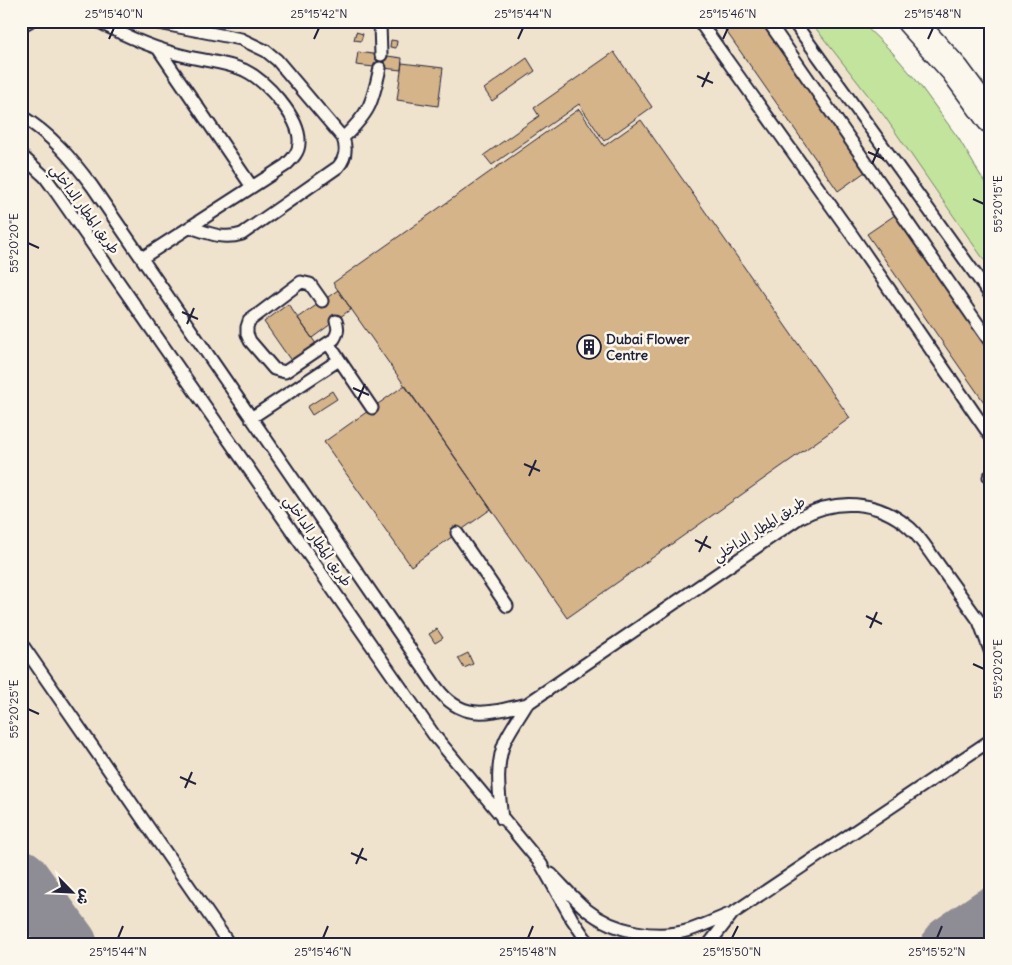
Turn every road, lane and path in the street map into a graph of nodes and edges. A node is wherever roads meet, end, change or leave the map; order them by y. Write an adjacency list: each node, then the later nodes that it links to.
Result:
1 (30, 21): 9 (lane)
2 (97, 21): 10 (lane)
3 (148, 21): 15 (lane)
4 (699, 21): 28 (lane)
5 (768, 21): 24 (lane)
6 (793, 21): 20 (lane)
7 (911, 21): 14 (main road)
8 (380, 24): 11 (lane)
9 (21, 26)
10 (159, 50): 17 (lane); 17 (lane)
11 (381, 55)
12 (380, 68): 15 (lane)
13 (21, 116): 19 (lane)
14 (991, 119)
15 (343, 138): 18 (lane)
16 (21, 154): 38 (lane, طريق المطار الداخلي)
17 (252, 187): 18 (lane)
18 (190, 227): 19 (lane)
19 (142, 258): 27 (lane)
20 (991, 296)
21 (322, 301): 23 (lane)
22 (336, 321): 23 (lane)
23 (328, 343): 25 (lane)
24 (991, 343)
25 (339, 360): 26 (lane); 27 (lane)
26 (372, 408)
27 (251, 418): 36 (lane)
28 (985, 420): 29 (lane)
29 (991, 436)
30 (457, 533): 31 (lane)
31 (507, 606)
32 (979, 621): 33 (lane, طريق المطار الداخلي); 35 (lane); 36 (lane, طريق المطار الداخلي)
33 (991, 628)
34 (21, 643): 41 (lane)
35 (991, 653)
36 (527, 704): 38 (lane)
37 (990, 738): 40 (lane)
38 (502, 819): 39 (lane, طريق المطار الداخلي)
39 (541, 864): 40 (lane); 42 (lane, طريق المطار الداخلي)
40 (734, 913): 43 (lane)
41 (229, 944)
42 (591, 944)
43 (709, 944)

